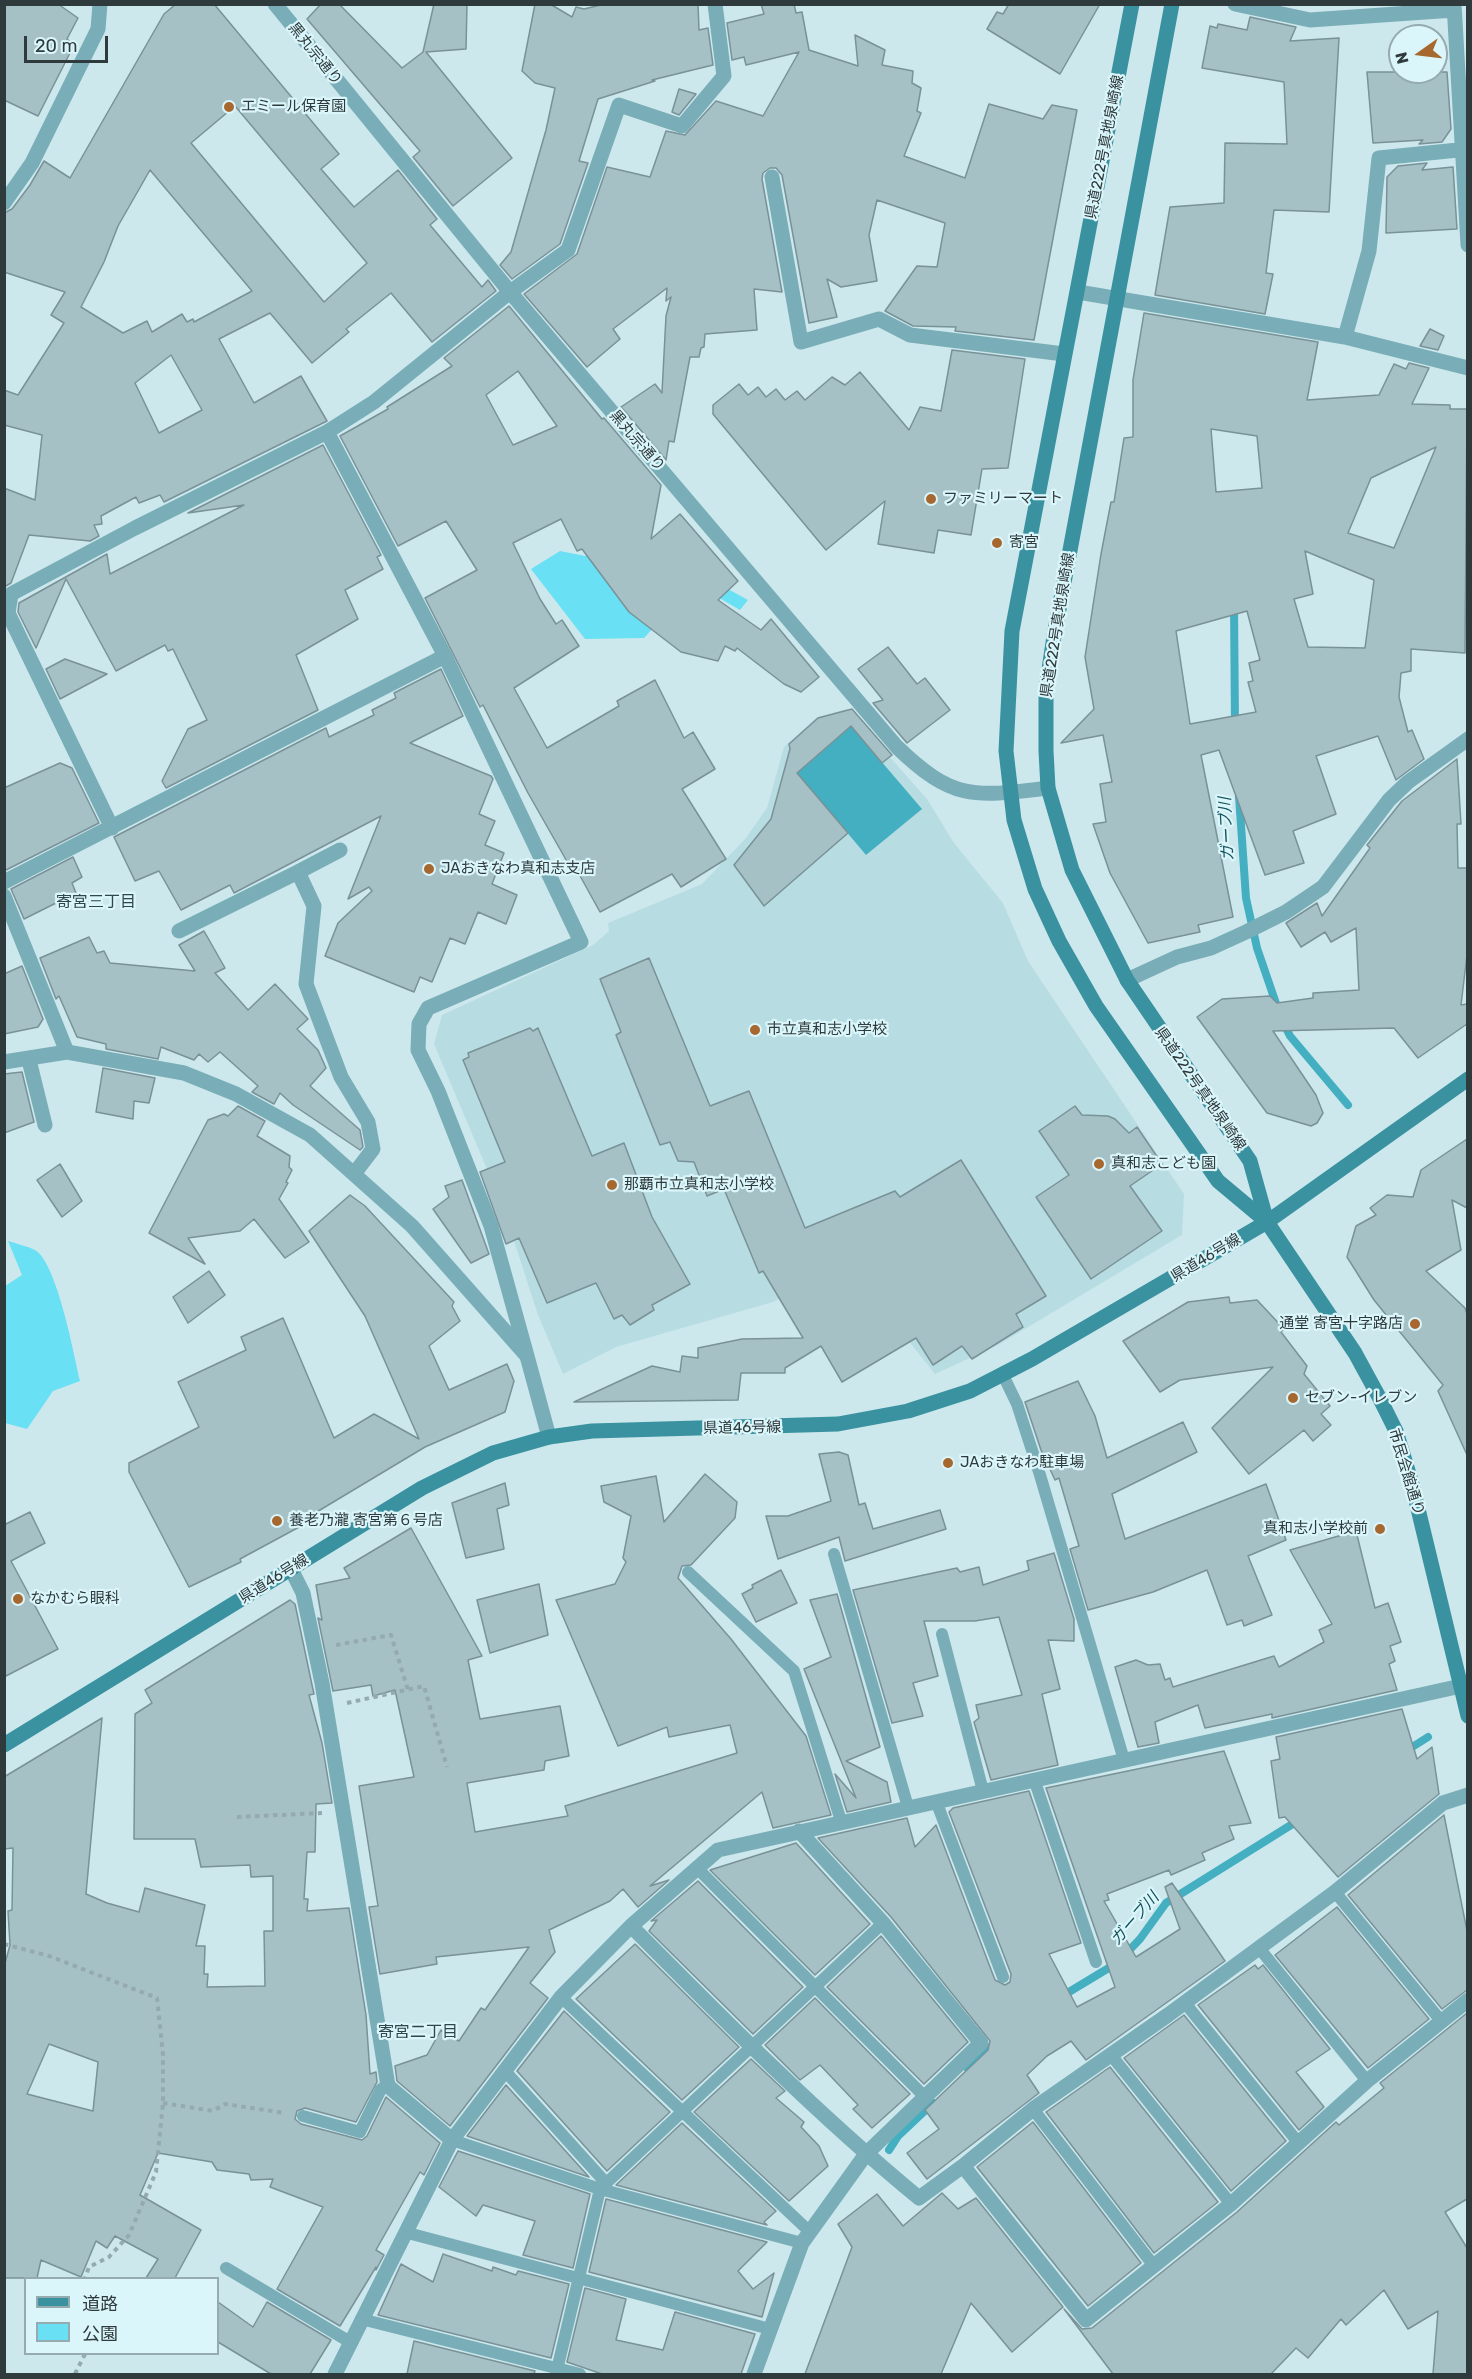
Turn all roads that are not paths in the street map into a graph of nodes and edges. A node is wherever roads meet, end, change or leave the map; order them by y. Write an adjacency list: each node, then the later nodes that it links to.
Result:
1 (100, 4): 10 (street)
2 (275, 4): 12 (street, 黒丸宗通り)
3 (715, 4): 12 (street)
4 (1132, 4): 13 (main road, 県道222号真地泉崎線)
5 (1172, 4): 14 (main road, 県道222号真地泉崎線)
6 (1235, 4): 7 (street)
7 (1454, 7): 8 (street)
8 (1464, 150): 11 (street); 15 (street)
9 (772, 177): 16 (street)
10 (4, 203)
11 (1467, 244)
12 (510, 292): 18 (street); 22 (street, 黒丸宗通り)
13 (1078, 292): 14 (street); 16 (main road, 県道222号真地泉崎線)
14 (1115, 298): 15 (street); 21 (main road, 県道222号真地泉崎線)
15 (1345, 337): 17 (street)
16 (1064, 354): 22 (main road, 県道222号真地泉崎線)
17 (1467, 368)
18 (327, 432): 19 (street); 23 (street)
19 (445, 656): 23 (street); 37 (street)
20 (1467, 739): 29 (street)
21 (1048, 788): 22 (street, 黒丸宗通り); 29 (main road, 県道222号真地泉崎線)
22 (1009, 793): 36 (main road, 県道222号真地泉崎線)
23 (111, 828): 26 (street)
24 (340, 850): 25 (street)
25 (298, 872): 28 (street); 35 (street)
26 (4, 882)
27 (4, 896): 30 (street)
28 (179, 931)
29 (1127, 980): 36 (main road, 県道222号真地泉崎線)
30 (67, 1052): 31 (street); 35 (street)
31 (29, 1060): 32 (street); 34 (street)
32 (4, 1062)
33 (1467, 1079): 36 (main road, 県道46号線)
34 (45, 1125)
35 (354, 1174): 37 (street)
36 (1267, 1222): 38 (main road, 県道46号線); 44 (main road, 市民会館通り)
37 (527, 1356): 39 (street)
38 (1003, 1375): 39 (main road, 県道46号線); 47 (lane)
39 (549, 1437): 41 (main road, 県道46号線)
40 (834, 1554): 52 (lane)
41 (291, 1569): 46 (main road, 県道46号線); 71 (street)
42 (688, 1572): 53 (lane)
43 (942, 1634): 49 (lane)
44 (1461, 1686): 45 (main road, 市民会館通り); 47 (street)
45 (1467, 1716)
46 (4, 1745)
47 (1124, 1760): 48 (street)
48 (1034, 1779): 49 (street); 60 (lane)
49 (983, 1791): 51 (street)
50 (1467, 1795): 56 (street)
51 (936, 1801): 52 (street); 61 (lane)
52 (908, 1807): 53 (street)
53 (841, 1821): 54 (street)
54 (799, 1831): 55 (street); 57 (street)
55 (697, 1868): 58 (street); 62 (lane)
56 (1335, 1892): 59 (street); 66 (lane)
57 (883, 1923): 62 (lane); 72 (street)
58 (631, 1926): 63 (street); 67 (street)
59 (1258, 1948): 65 (street); 70 (lane)
60 (1096, 1962)
61 (1003, 1977)
62 (815, 1987): 67 (lane); 72 (lane)
63 (561, 1997): 69 (street); 74 (lane)
64 (1467, 2000): 66 (street)
65 (1185, 2003): 68 (street); 77 (lane)
66 (1442, 2022): 70 (street)
67 (752, 2047): 74 (lane); 78 (street)
68 (1111, 2055): 73 (street); 81 (lane)
69 (504, 2071): 76 (street); 80 (lane)
70 (1367, 2081): 77 (street)
71 (388, 2086): 75 (lane); 76 (street)
72 (925, 2097): 78 (street)
73 (1033, 2109): 79 (street); 84 (lane)
74 (682, 2111): 80 (lane); 83 (lane)
75 (303, 2116)
76 (452, 2140): 80 (lane); 82 (street)
77 (1297, 2142): 81 (street)
78 (866, 2154): 79 (street); 83 (street)
79 (963, 2166): 84 (street)
80 (603, 2186): 83 (lane); 86 (lane)
81 (1231, 2204): 84 (street)
82 (408, 2233): 86 (lane); 87 (street)
83 (806, 2238): 88 (street)
84 (1154, 2266)
85 (226, 2268): 89 (lane)
86 (578, 2279): 88 (lane); 90 (lane)
87 (361, 2319): 89 (street); 90 (lane)
88 (770, 2330): 93 (street)
89 (350, 2342): 91 (street)
90 (556, 2372): 92 (lane)
91 (335, 2374)
92 (580, 2374)
93 (753, 2374)

